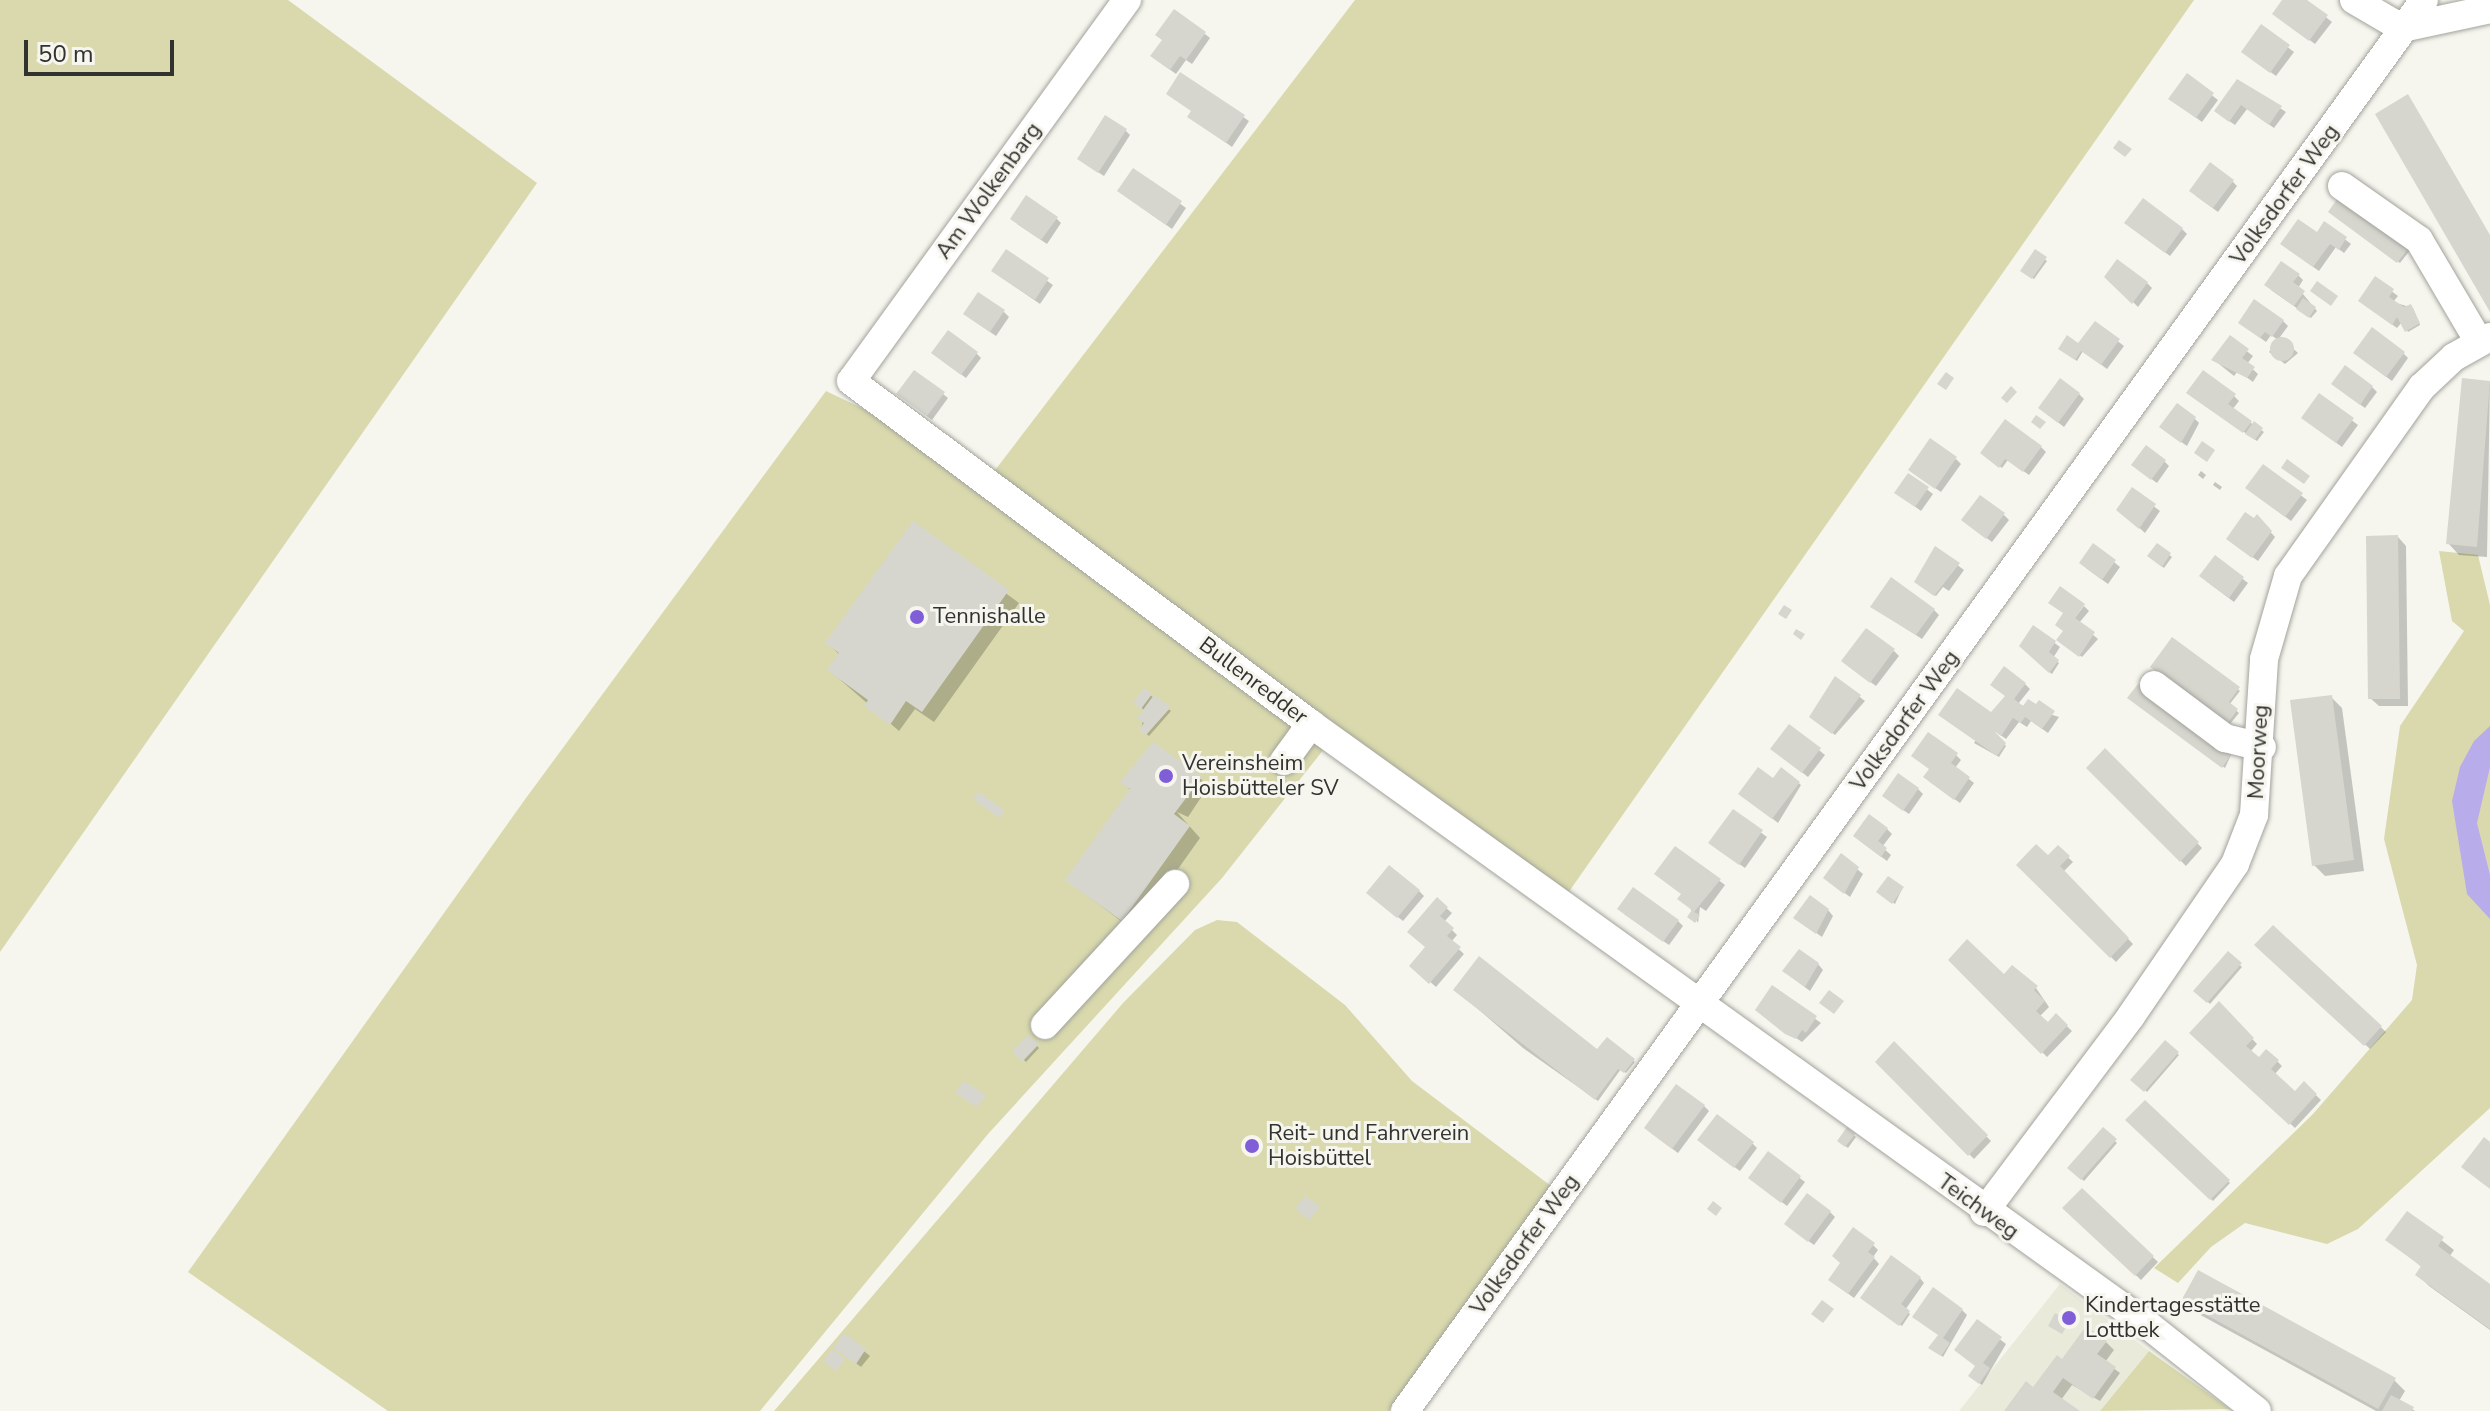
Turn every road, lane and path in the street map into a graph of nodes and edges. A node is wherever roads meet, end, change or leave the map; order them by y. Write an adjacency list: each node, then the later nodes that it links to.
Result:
1 (1127, 0): 8 (street, Am Wolkenbarg)
2 (2354, 0): 5 (street)
3 (2424, 0): 5 (street, Volksdorfer Weg)
4 (2488, 9): 5 (street)
5 (2402, 28): 14 (street, Volksdorfer Weg)
6 (2342, 186): 7 (street)
7 (2485, 340): 11 (street, Moorweg)
8 (851, 381): 10 (street, Bullenredder)
9 (2154, 685): 11 (street)
10 (1311, 724): 12 (street); 14 (street, Bullenredder)
11 (2262, 747): 16 (street, Moorweg)
12 (1284, 761)
13 (1175, 884): 15 (street)
14 (1699, 1004): 16 (street, Teichweg); 18 (street, Volksdorfer Weg)
15 (1045, 1025)
16 (1984, 1212): 17 (street, Teichweg)
17 (2247, 1408)
18 (1405, 1411)

